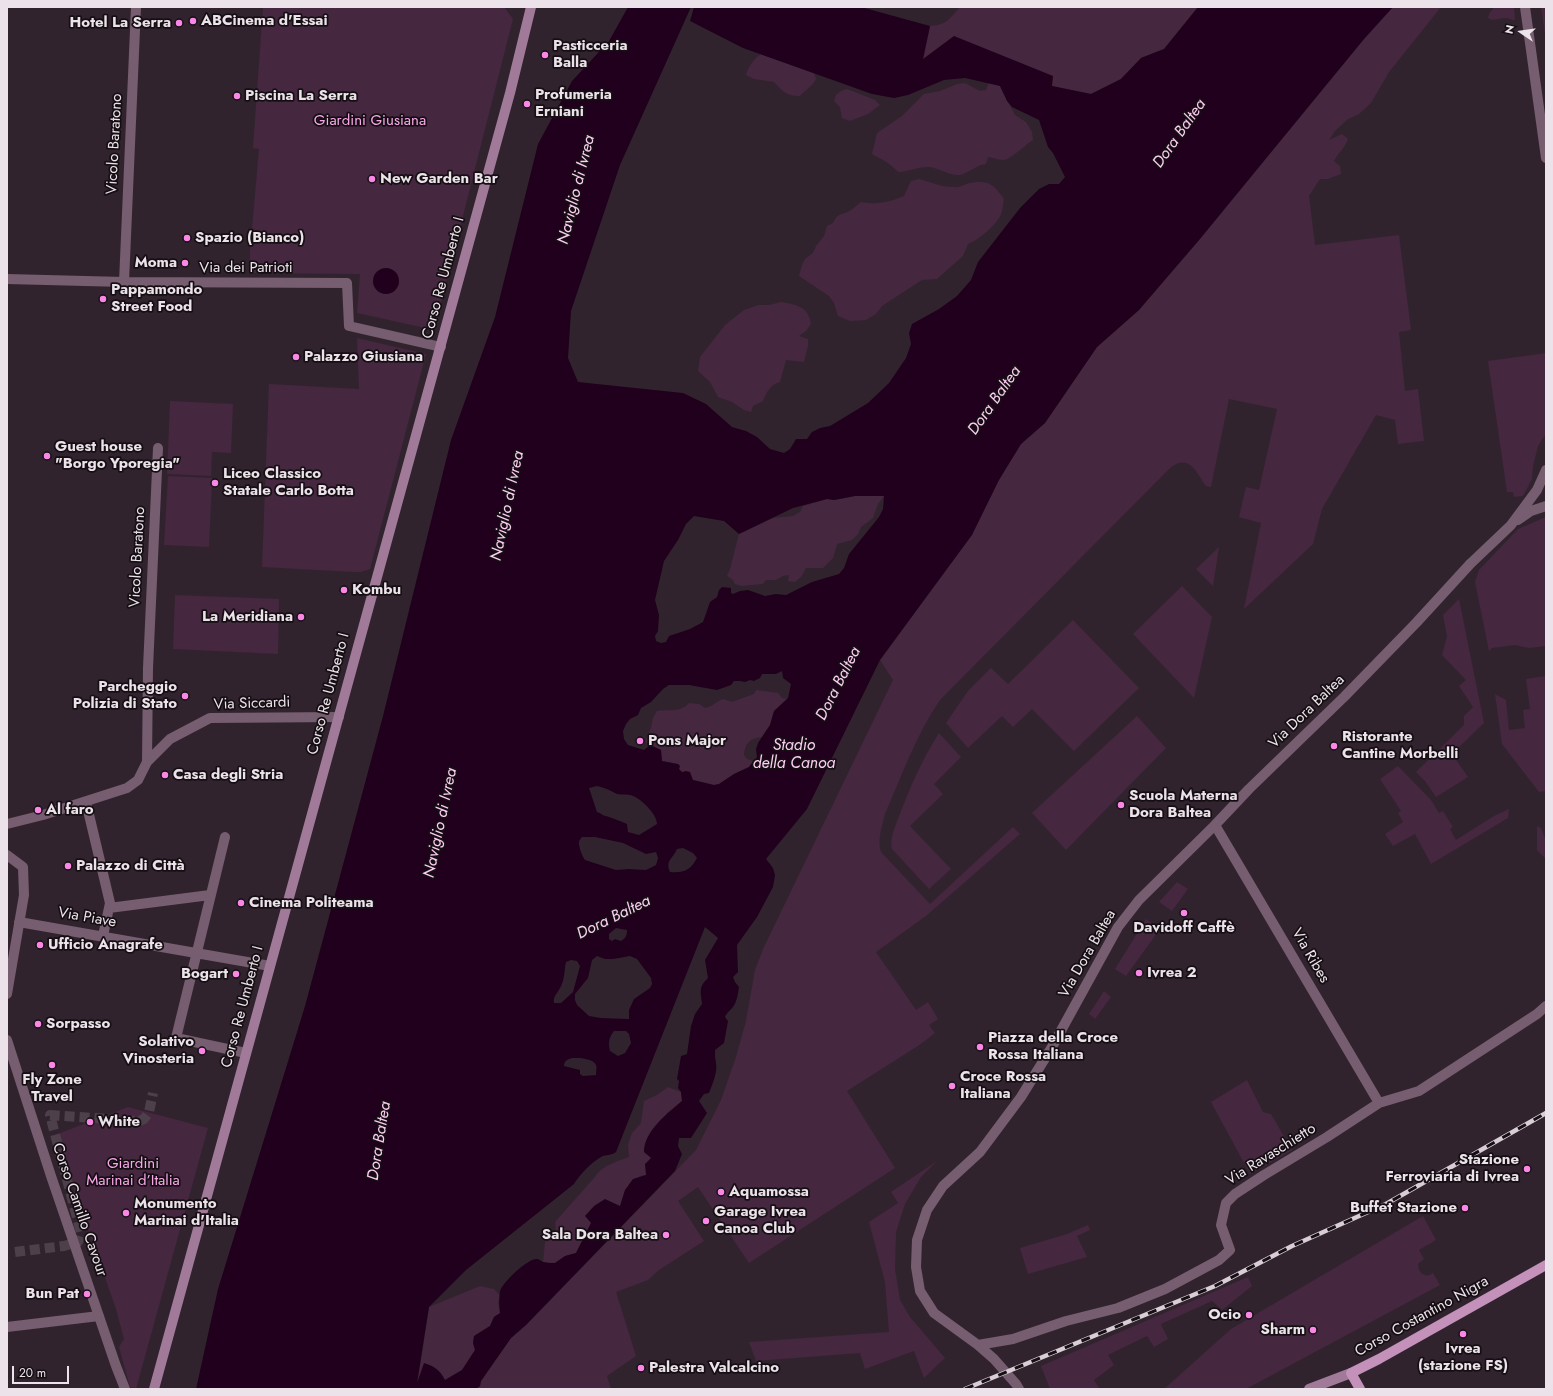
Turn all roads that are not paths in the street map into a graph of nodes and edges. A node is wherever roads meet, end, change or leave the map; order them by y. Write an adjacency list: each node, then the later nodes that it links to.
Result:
1 (136, 7): 6 (street, Vicolo Baratono)
2 (531, 7): 7 (main road, Corso Re Umberto I)
3 (1525, 7): 4 (street)
4 (1546, 158)
5 (7, 279): 6 (street, Via dei Patrioti)
6 (124, 282): 7 (street, Via dei Patrioti)
7 (440, 347): 12 (main road, Corso Re Umberto I)
8 (158, 448): 13 (street, Vicolo Baratono)
9 (1546, 470): 11 (street, Via Dora Baltea)
10 (1546, 506): 11 (street, Via Dora Baltea)
11 (1511, 524): 16 (street, Via Dora Baltea)
12 (339, 717): 13 (street, Via Siccardi); 24 (main road, Corso Re Umberto I)
13 (147, 762): 14 (street)
14 (86, 802): 15 (street); 20 (street)
15 (7, 824)
16 (1215, 825): 29 (street, Via Ribes); 33 (street, Via Dora Baltea)
17 (225, 837): 19 (street)
18 (7, 855): 21 (street)
19 (210, 896): 20 (street); 23 (street)
20 (109, 908): 22 (street)
21 (19, 922): 22 (street, Via Piave); 25 (street)
22 (103, 936): 23 (street, Via Piave)
23 (196, 954): 24 (street, Via Piave); 28 (street)
24 (270, 966): 28 (main road, Corso Re Umberto I)
25 (7, 994)
26 (1546, 1006): 29 (street, Via Ravaschietto)
27 (7, 1040): 31 (street, Corso Camillo Cavour)
28 (246, 1054): 37 (main road, Corso Re Umberto I)
29 (1379, 1103): 33 (street, Via Ravaschietto)
30 (1546, 1265): 34 (main road, Corso Costantino Nigra)
31 (99, 1316): 32 (street); 36 (street, Corso Camillo Cavour)
32 (7, 1326)
33 (978, 1345): 35 (street, Via Dora Baltea)
34 (1351, 1373): 38 (main road, Corso Costantino Nigra); 39 (main road)
35 (1018, 1386)
36 (125, 1389)
37 (154, 1389)
38 (1309, 1389)
39 (1360, 1389)

